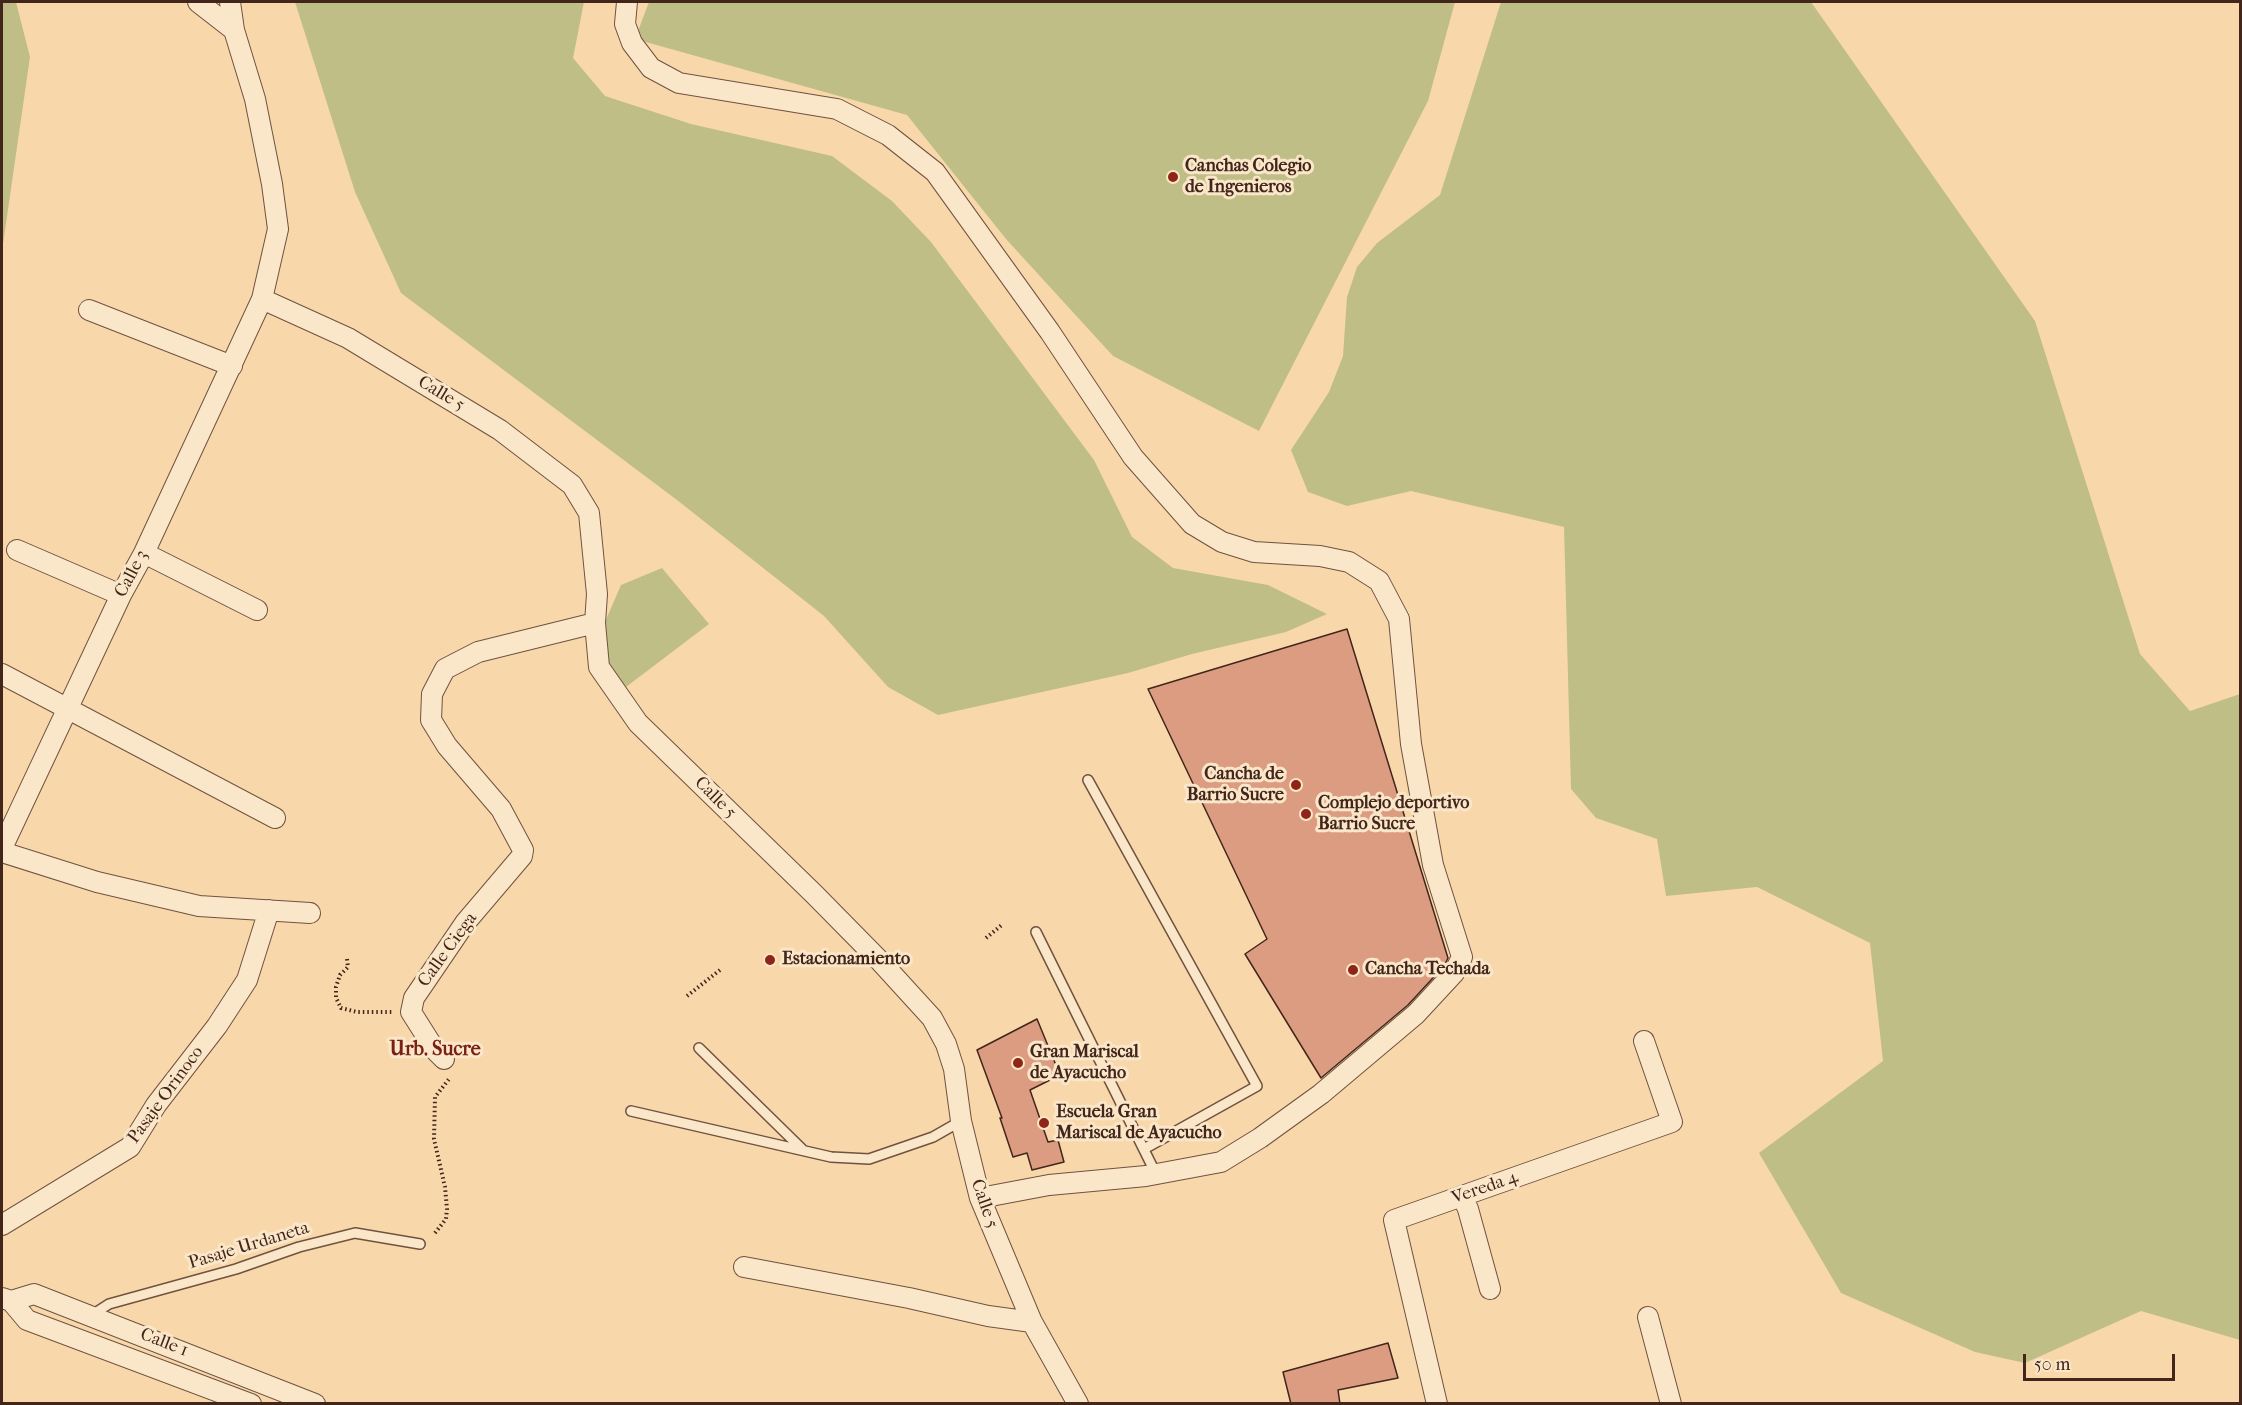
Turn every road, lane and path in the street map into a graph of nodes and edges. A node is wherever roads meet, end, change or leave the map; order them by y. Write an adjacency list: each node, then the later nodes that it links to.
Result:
1 (198, 2): 4 (street)
2 (230, 2): 4 (street, Calle 3)
3 (627, 2): 35 (street)
4 (234, 30): 5 (street, Calle 3)
5 (262, 299): 7 (street, Calle 3); 12 (street, Calle 5)
6 (89, 310): 7 (street)
7 (232, 366): 9 (street, Calle 3)
8 (17, 550): 10 (street)
9 (144, 553): 10 (street, Calle 3); 11 (street)
10 (121, 595): 14 (street, Calle 3)
11 (257, 610)
12 (595, 623): 26 (street, Calle Ciega); 32 (street, Calle 5)
13 (2, 674): 14 (street)
14 (66, 709): 16 (street); 17 (street, Calle 3)
15 (1088, 780): 34 (lane)
16 (275, 818)
17 (2, 850): 18 (street)
18 (269, 910): 19 (street); 38 (street, Pasaje Orinoco)
19 (310, 913)
20 (1003, 924): 22 (path)
21 (1036, 932): 34 (lane)
22 (986, 938)
23 (346, 959): 26 (path)
24 (720, 970): 25 (path)
25 (687, 996)
26 (411, 1012): 29 (street)
27 (1644, 1041): 36 (street, Vereda 4)
28 (699, 1048): 33 (lane)
29 (444, 1059)
30 (452, 1077): 39 (path)
31 (632, 1110): 33 (lane)
32 (961, 1121): 33 (lane); 37 (street, Calle 5)
33 (802, 1149)
34 (1144, 1149): 35 (lane)
35 (1156, 1174): 37 (street)
36 (1462, 1196): 42 (street); 50 (street, Vereda 4)
37 (980, 1198): 46 (street, Calle 5)
38 (2, 1226)
39 (435, 1233)
40 (420, 1244): 44 (lane, Pasaje Urdaneta)
41 (744, 1267): 46 (street)
42 (1490, 1289)
43 (6, 1299): 44 (street, Calle 1); 47 (street, Calle 1)
44 (92, 1316): 48 (street, Calle 1)
45 (1648, 1317): 51 (street)
46 (1032, 1322): 49 (street, Calle 5)
47 (251, 1404)
48 (315, 1404)
49 (1078, 1404)
50 (1437, 1404)
51 (1671, 1404)

